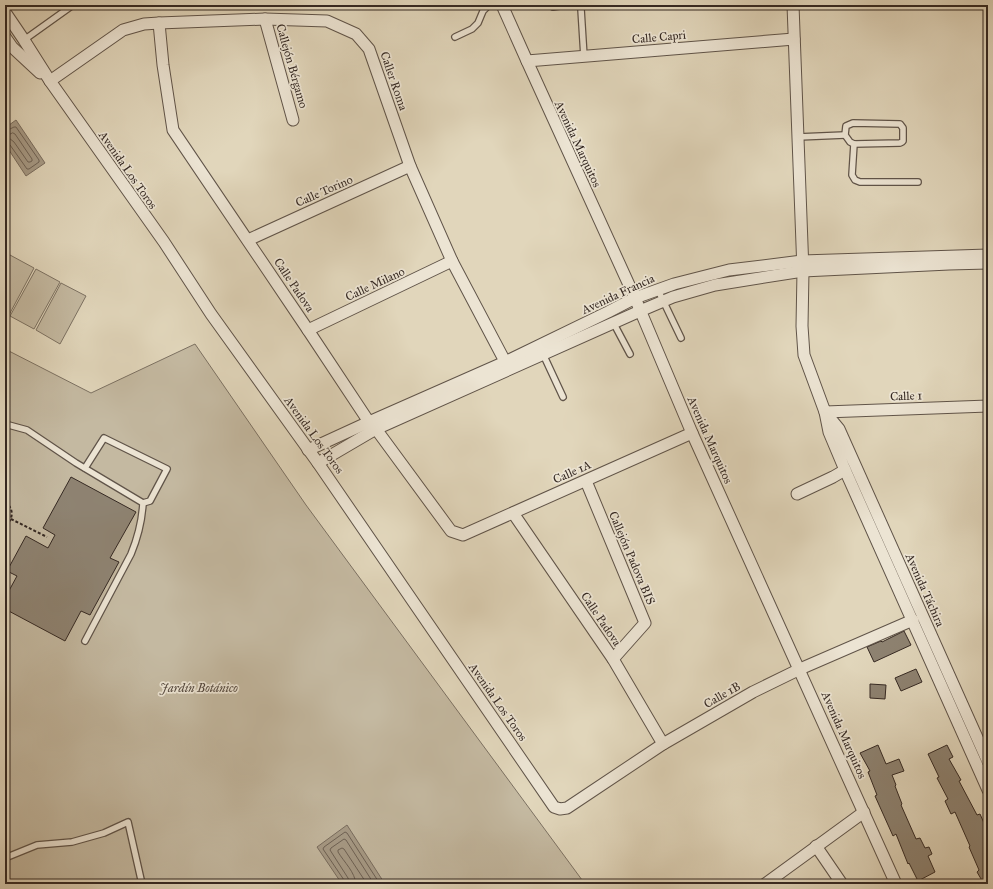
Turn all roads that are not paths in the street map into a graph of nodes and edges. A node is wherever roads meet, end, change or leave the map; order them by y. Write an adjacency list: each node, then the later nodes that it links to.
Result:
1 (73, 5): 14 (lane)
2 (489, 5): 12 (lane)
3 (502, 5): 16 (street, Avenida Marquitos)
4 (566, 5): 7 (lane)
5 (579, 5): 15 (lane)
6 (793, 5): 13 (street)
7 (554, 7)
8 (5, 12): 14 (street)
9 (265, 19): 10 (street, Caller Roma); 18 (street, Callejón Bérgamo); 22 (street, Caller Roma)
10 (159, 23): 17 (street, Caller Roma); 24 (street, Calle Padova)
11 (5, 37): 17 (street)
12 (455, 37)
13 (794, 39): 15 (street, Calle Capri); 20 (street)
14 (24, 40): 17 (street)
15 (584, 57): 16 (street, Calle Capri)
16 (526, 61): 30 (street, Avenida Marquitos)
17 (50, 81): 46 (street, Avenida Los Toros)
18 (293, 120)
19 (845, 135): 20 (lane); 21 (lane); 21 (lane)
20 (797, 137): 28 (street)
21 (854, 144): 23 (lane)
22 (410, 166): 24 (street, Calle Torino); 26 (street, Caller Roma)
23 (918, 182)
24 (248, 240): 34 (street, Calle Padova)
25 (988, 255): 28 (street, Avenida Francia)
26 (452, 262): 34 (street, Calle Milano); 38 (street, Caller Roma)
27 (988, 263): 28 (street, Avenida Francia)
28 (802, 266): 29 (street, Avenida Francia); 31 (street, Avenida Francia); 41 (street)
29 (658, 290): 30 (street, Avenida Francia); 31 (lane)
30 (635, 298): 32 (street, Avenida Marquitos); 38 (street, Avenida Francia)
31 (664, 301): 32 (street, Avenida Francia); 35 (lane)
32 (640, 310): 33 (street, Avenida Francia); 45 (street, Avenida Marquitos)
33 (613, 322): 36 (street, Avenida Francia); 37 (lane)
34 (308, 330): 43 (street, Calle Padova)
35 (680, 338)
36 (543, 354): 38 (street, Avenida Francia); 39 (lane)
37 (630, 354)
38 (507, 366): 43 (street, Avenida Francia)
39 (563, 397)
40 (988, 406): 41 (street, Calle 1)
41 (825, 412): 44 (street)
42 (5, 424): 48 (lane)
43 (373, 425): 46 (street, Avenida Francia); 47 (street, Avenida Francia); 54 (street, Calle Padova)
44 (834, 430): 49 (street); 60 (street, Avenida Táchira)
45 (692, 433): 50 (street, Calle 1A); 58 (street, Avenida Marquitos)
46 (308, 450): 47 (street, Avenida Los Toros)
47 (318, 463): 62 (street, Avenida Los Toros)
48 (85, 468): 52 (lane); 52 (lane)
49 (845, 470): 51 (street); 55 (street)
50 (586, 481): 53 (street, Calle 1A); 57 (street, Callejón Padova BIS)
51 (797, 494)
52 (143, 503): 56 (lane)
53 (513, 513): 54 (street, Calle 1A); 57 (street, Calle Padova)
54 (463, 535)
55 (913, 620): 58 (street, Calle 1B); 61 (street)
56 (85, 641)
57 (613, 659): 59 (street, Calle Padova)
58 (800, 669): 59 (street, Calle 1B); 63 (street, Avenida Marquitos)
59 (663, 744): 62 (street, Calle 1B)
60 (988, 762)
61 (988, 790)
62 (554, 806)
63 (864, 812): 64 (street); 69 (street, Avenida Marquitos)
64 (816, 846): 67 (street); 68 (street)
65 (5, 858): 66 (lane)
66 (142, 884)
67 (765, 884)
68 (842, 884)
69 (896, 884)

